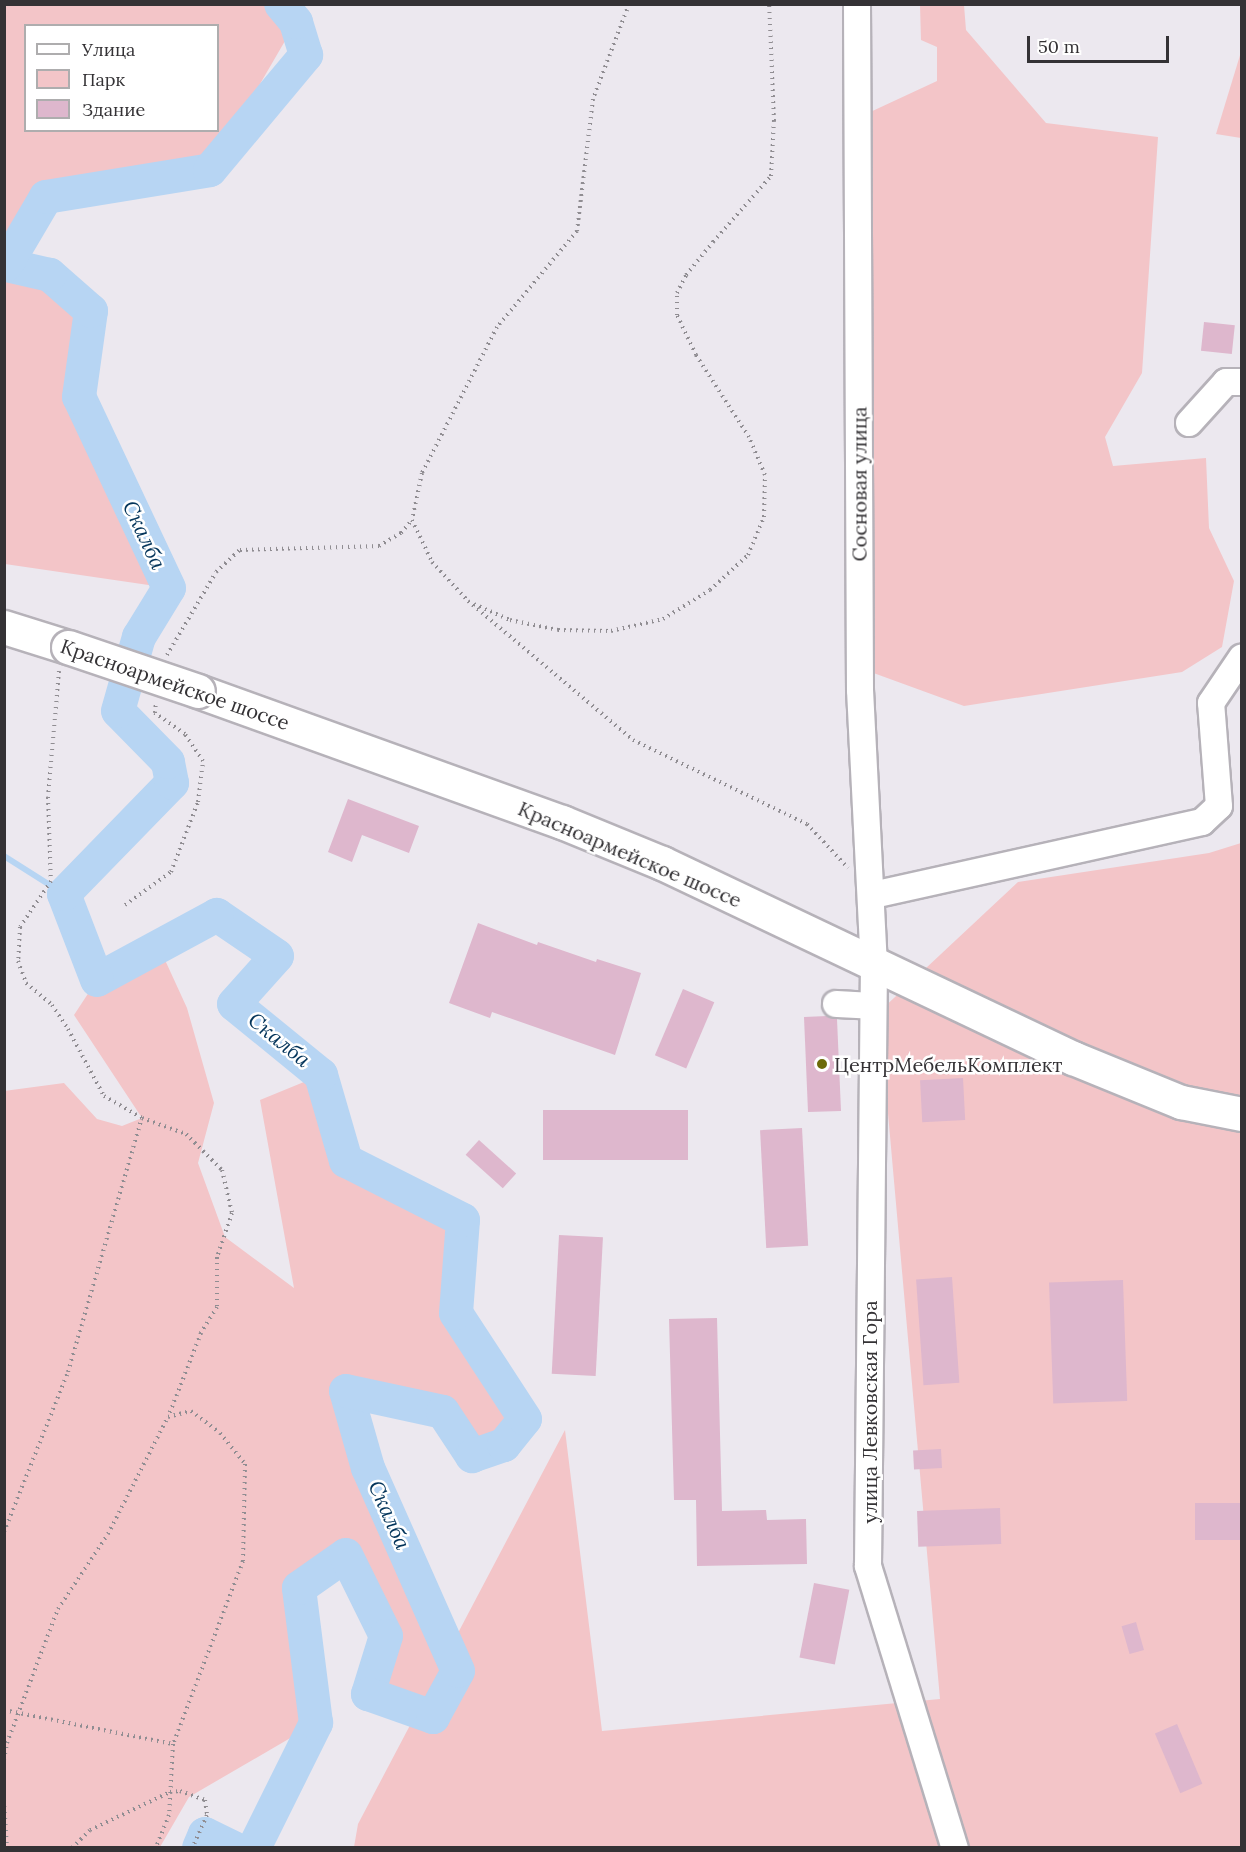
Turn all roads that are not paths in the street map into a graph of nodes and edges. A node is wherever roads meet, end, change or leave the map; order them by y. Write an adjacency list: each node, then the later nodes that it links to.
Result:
1 (857, 4): 6 (street, Сосновая улица)
2 (1242, 382): 3 (street)
3 (1189, 423)
4 (4, 627): 7 (main road, Красноармейское шоссе, bridge)
5 (1242, 657): 6 (street)
6 (873, 895): 7 (street, Сосновая улица)
7 (874, 963): 9 (street, улица Левковская Гора); 10 (main road, Красноармейское шоссе)
8 (836, 1004): 9 (street)
9 (873, 1005): 11 (street, улица Левковская Гора)
10 (1242, 1114)
11 (955, 1848)

